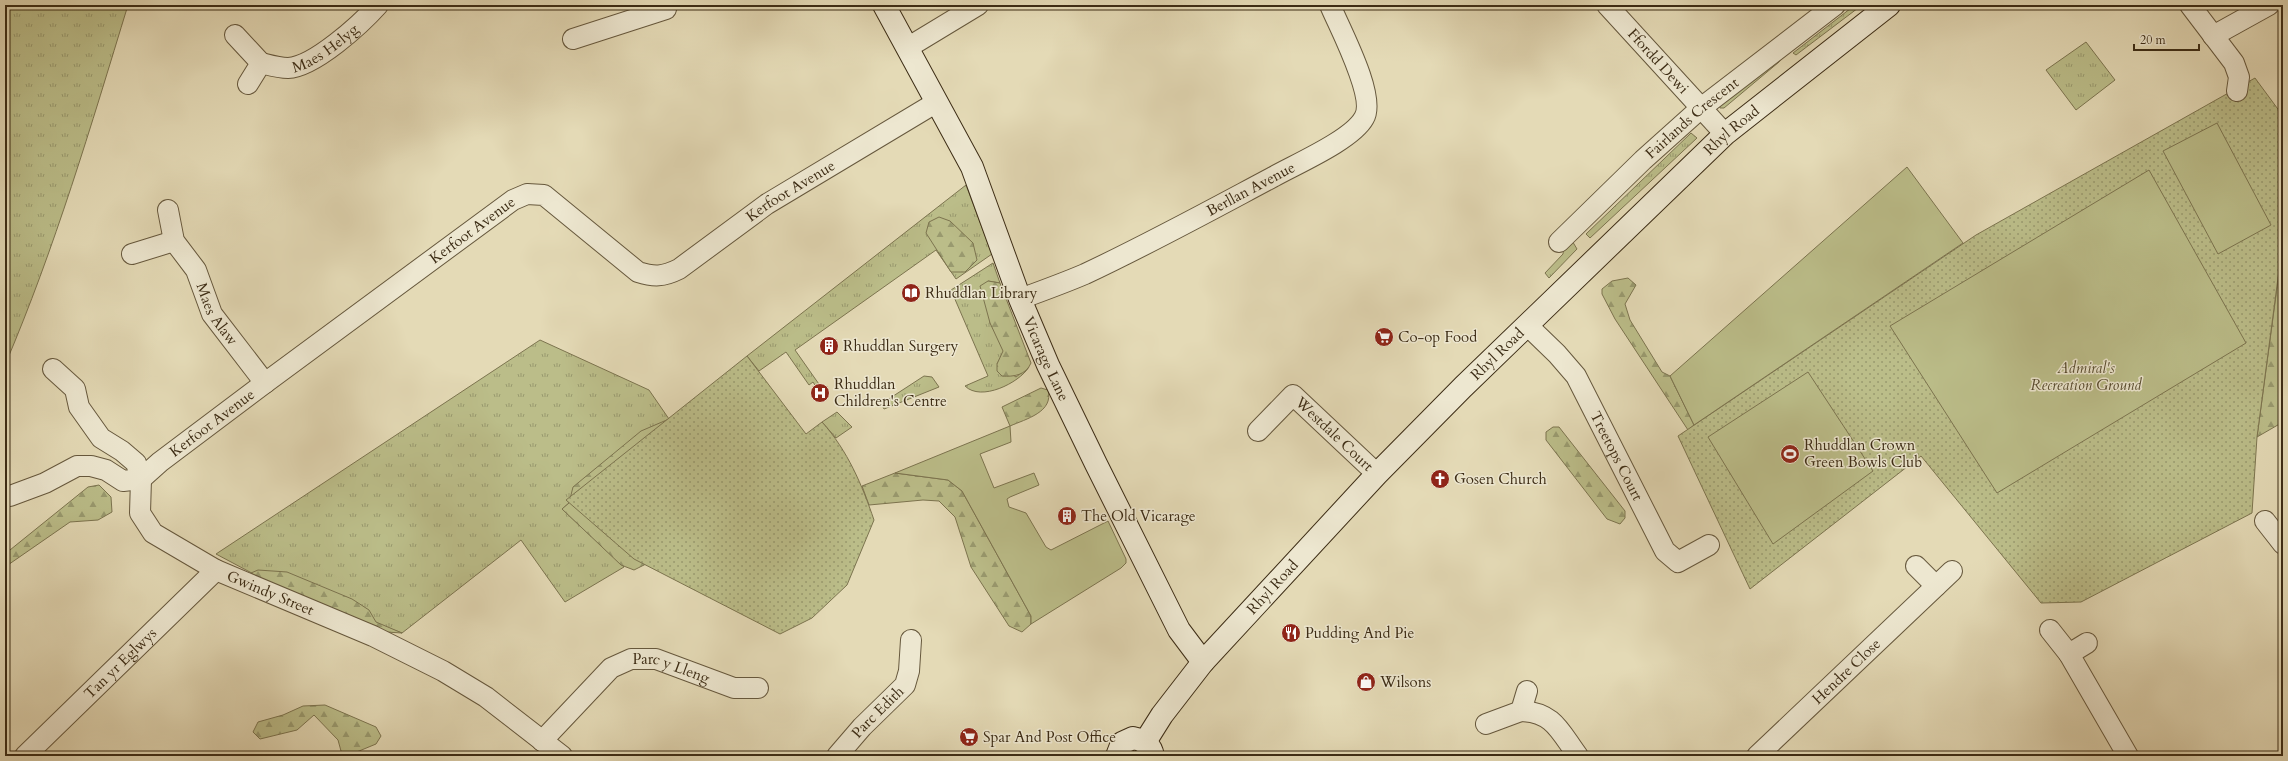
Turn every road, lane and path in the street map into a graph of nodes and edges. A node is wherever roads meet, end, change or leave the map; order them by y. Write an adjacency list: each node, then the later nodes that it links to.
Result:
1 (378, 5): 16 (street, Maes Helyg)
2 (884, 5): 15 (street, Vicarage Lane)
3 (978, 5): 15 (street)
4 (1330, 5): 26 (street, Berllan Avenue)
5 (1608, 5): 20 (street, Ffordd Dewi)
6 (1834, 5): 20 (street, Fairlands Crescent)
7 (1889, 5): 21 (street, Rhyl Road)
8 (2190, 5): 13 (street)
9 (2269, 5): 13 (street)
10 (666, 10): 11 (street)
11 (639, 11): 14 (street)
12 (235, 35): 16 (street)
13 (2213, 36): 18 (street)
14 (573, 39)
15 (907, 48): 19 (street, Vicarage Lane)
16 (261, 63): 17 (street)
17 (248, 84)
18 (2237, 91)
19 (937, 102): 26 (street, Vicarage Lane); 29 (street, Kerfoot Avenue)
20 (1701, 108): 21 (street, Ffordd Dewi); 24 (street, Fairlands Crescent)
21 (1726, 134): 27 (street, Rhyl Road)
22 (168, 210): 23 (street, Maes Alaw)
23 (174, 241): 25 (street); 29 (street, Maes Alaw)
24 (1560, 242)
25 (132, 254)
26 (1020, 299): 45 (street, Vicarage Lane)
27 (1528, 326): 31 (street, Rhyl Road); 36 (street, Treetops Court)
28 (53, 369): 32 (street, Gwindy Street)
29 (265, 383): 32 (street, Kerfoot Avenue)
30 (1258, 431): 31 (street, Westdale Court)
31 (1377, 474): 45 (street, Rhyl Road)
32 (141, 479): 33 (street); 38 (street, Gwindy Street)
33 (10, 496)
34 (2265, 521): 35 (street)
35 (2283, 544)
36 (1709, 545)
37 (1916, 566): 40 (street)
38 (216, 570): 50 (street, Gwindy Street); 52 (street, Tan yr Eglwys)
39 (1952, 571): 40 (street, Hendre Close)
40 (1936, 586): 57 (street, Hendre Close)
41 (2050, 630): 44 (street)
42 (911, 640): 54 (street, Parc Edith)
43 (2087, 643): 44 (street)
44 (2069, 654): 58 (street)
45 (1203, 662): 51 (street, Rhyl Road)
46 (758, 688): 50 (street, Parc y Lleng)
47 (1527, 691): 48 (street)
48 (1521, 711): 49 (street); 56 (street)
49 (1486, 724)
50 (542, 741): 53 (street, Gwindy Street)
51 (1149, 749): 55 (street)
52 (24, 756)
53 (562, 756)
54 (837, 756)
55 (1117, 756)
56 (1578, 756)
57 (1757, 756)
58 (2128, 756)

